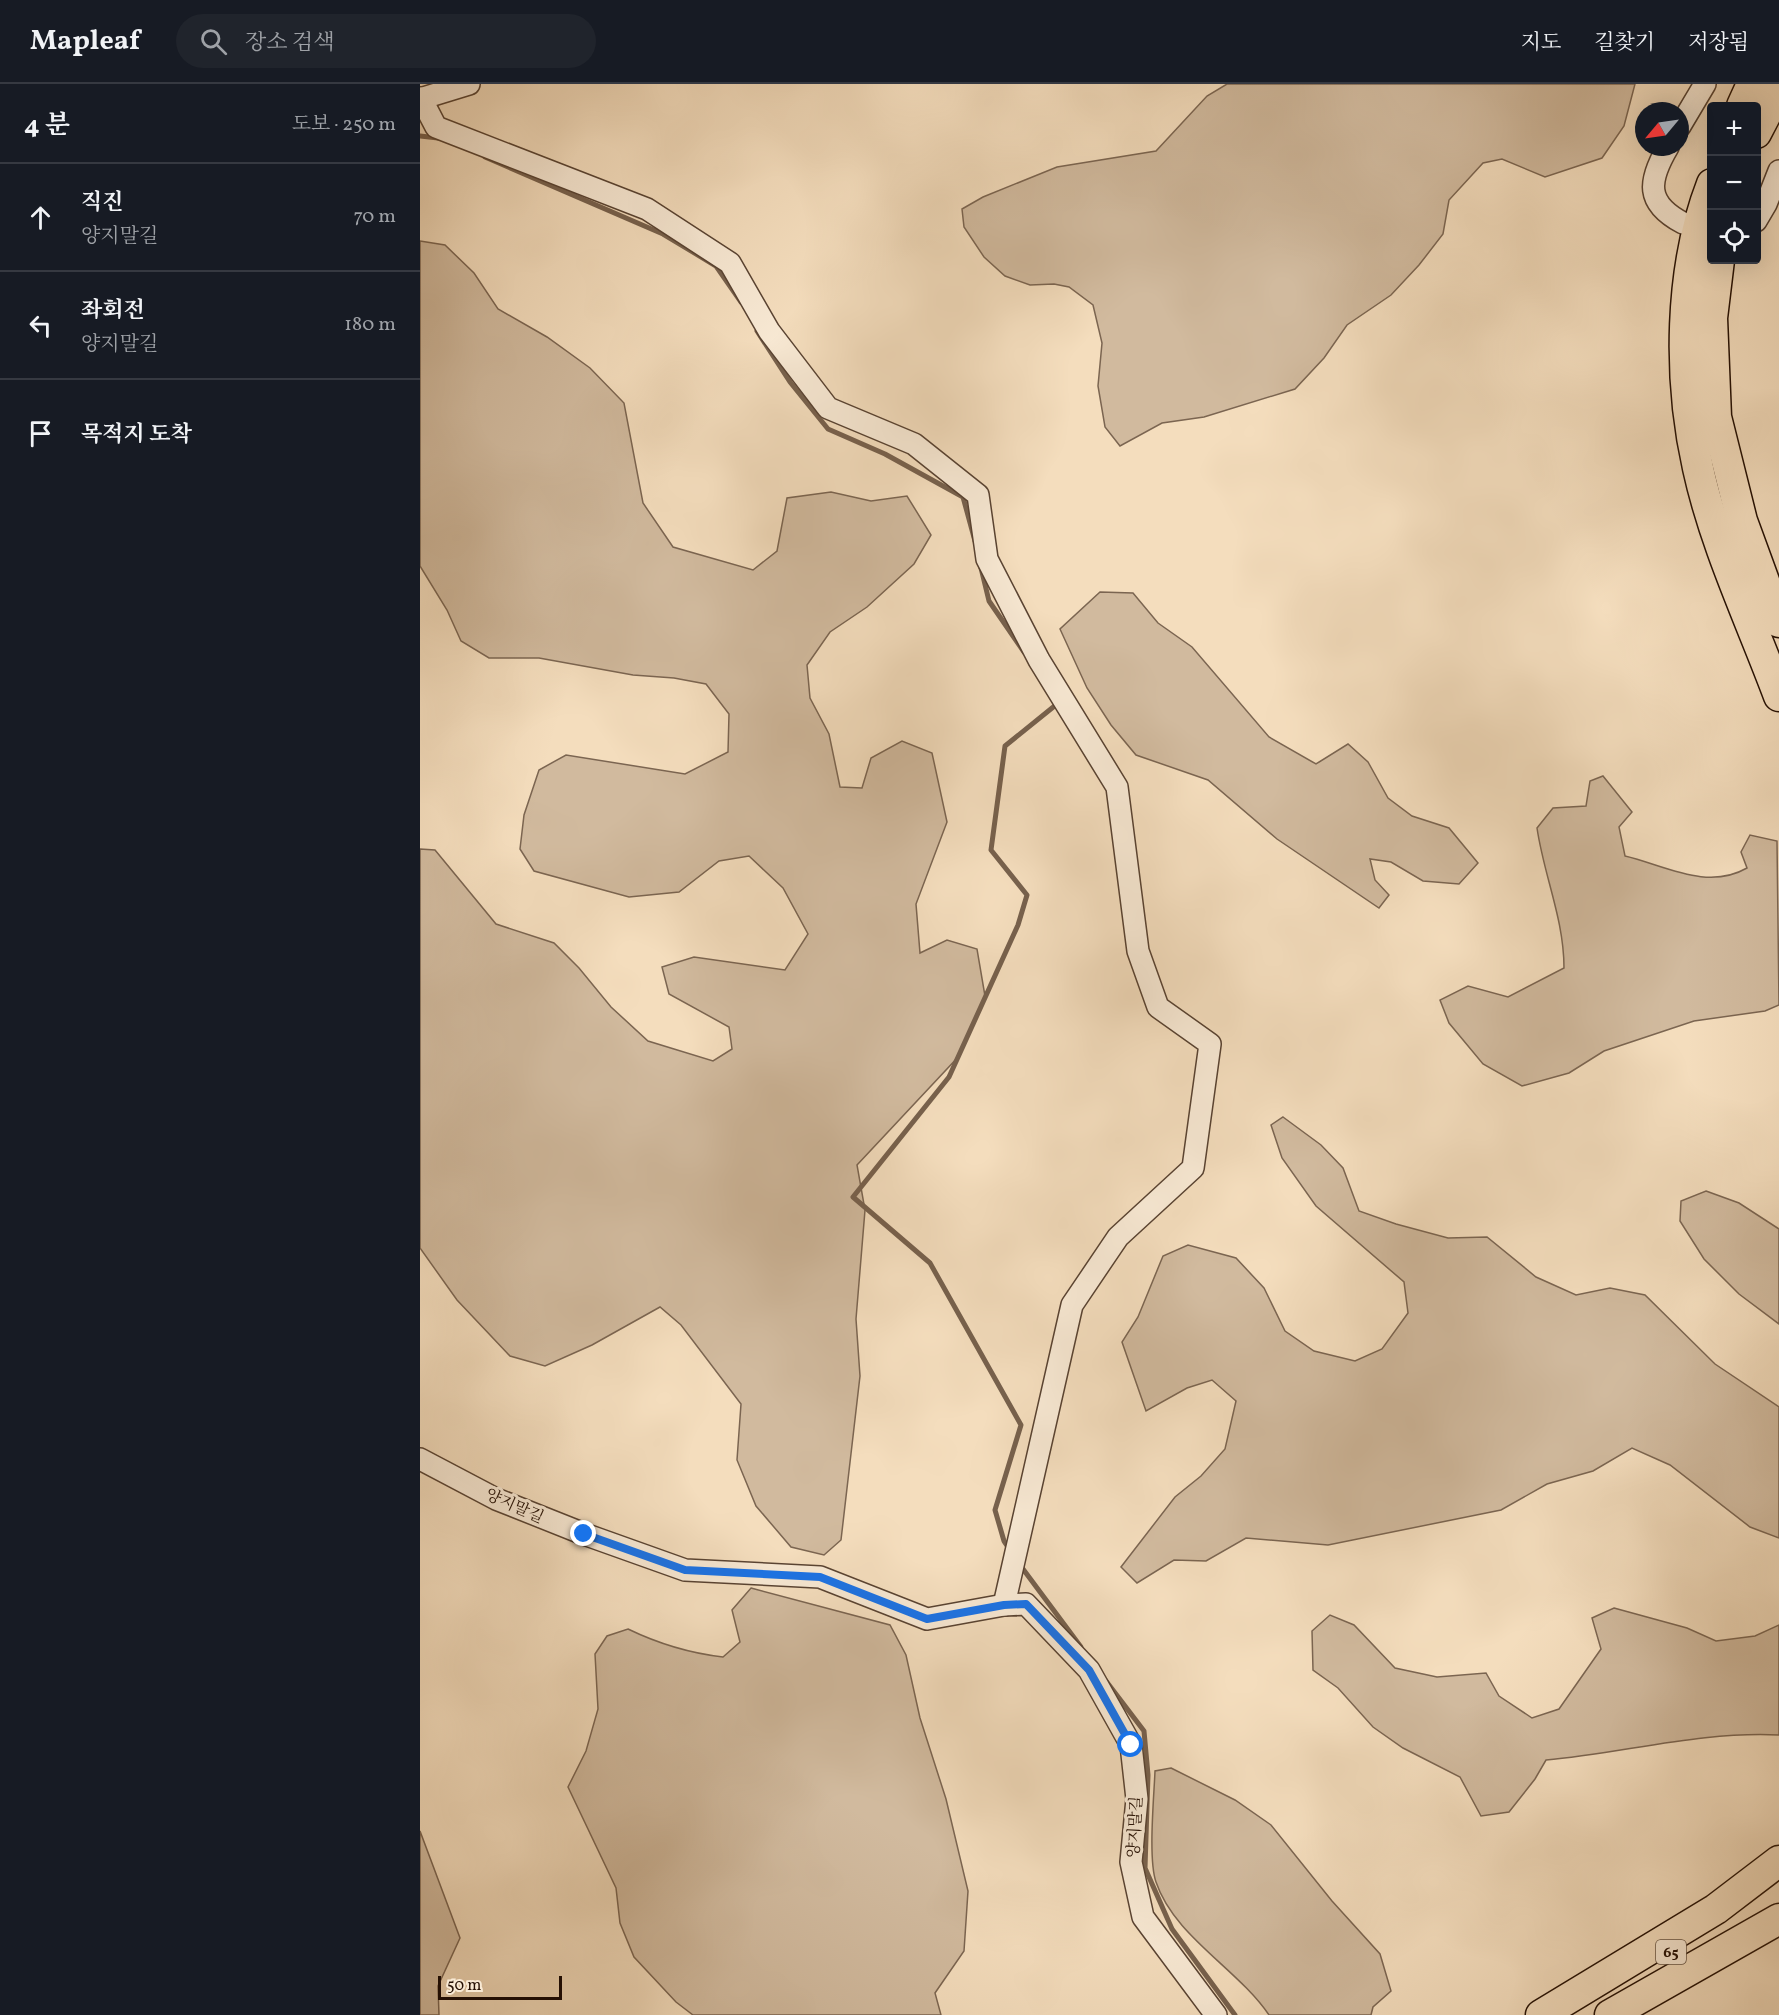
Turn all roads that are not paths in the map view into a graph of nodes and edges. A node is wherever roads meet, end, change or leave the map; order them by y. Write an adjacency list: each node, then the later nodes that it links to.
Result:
1 (470, 84): 5 (street)
2 (1705, 84): 7 (street)
3 (1752, 84): 6 (highway)
4 (1779, 89): 8 (highway)
5 (421, 98): 18 (street)
6 (1744, 102)
7 (1689, 111)
8 (1761, 123)
9 (1664, 156): 13 (street)
10 (1779, 171): 12 (street)
11 (1707, 201): 16 (highway)
12 (1761, 213)
13 (1683, 223)
14 (1719, 264): 15 (highway)
15 (1779, 622)
16 (1779, 696)
17 (420, 1459): 18 (street, 양지말길)
18 (1004, 1605): 22 (street, 양지말길)
19 (1779, 1861): 23 (highway)
20 (1779, 1888): 24 (highway, 65)
21 (1779, 1919): 25 (highway, 65)
22 (1216, 2015)
23 (1541, 2015)
24 (1562, 2015)
25 (1610, 2015)

